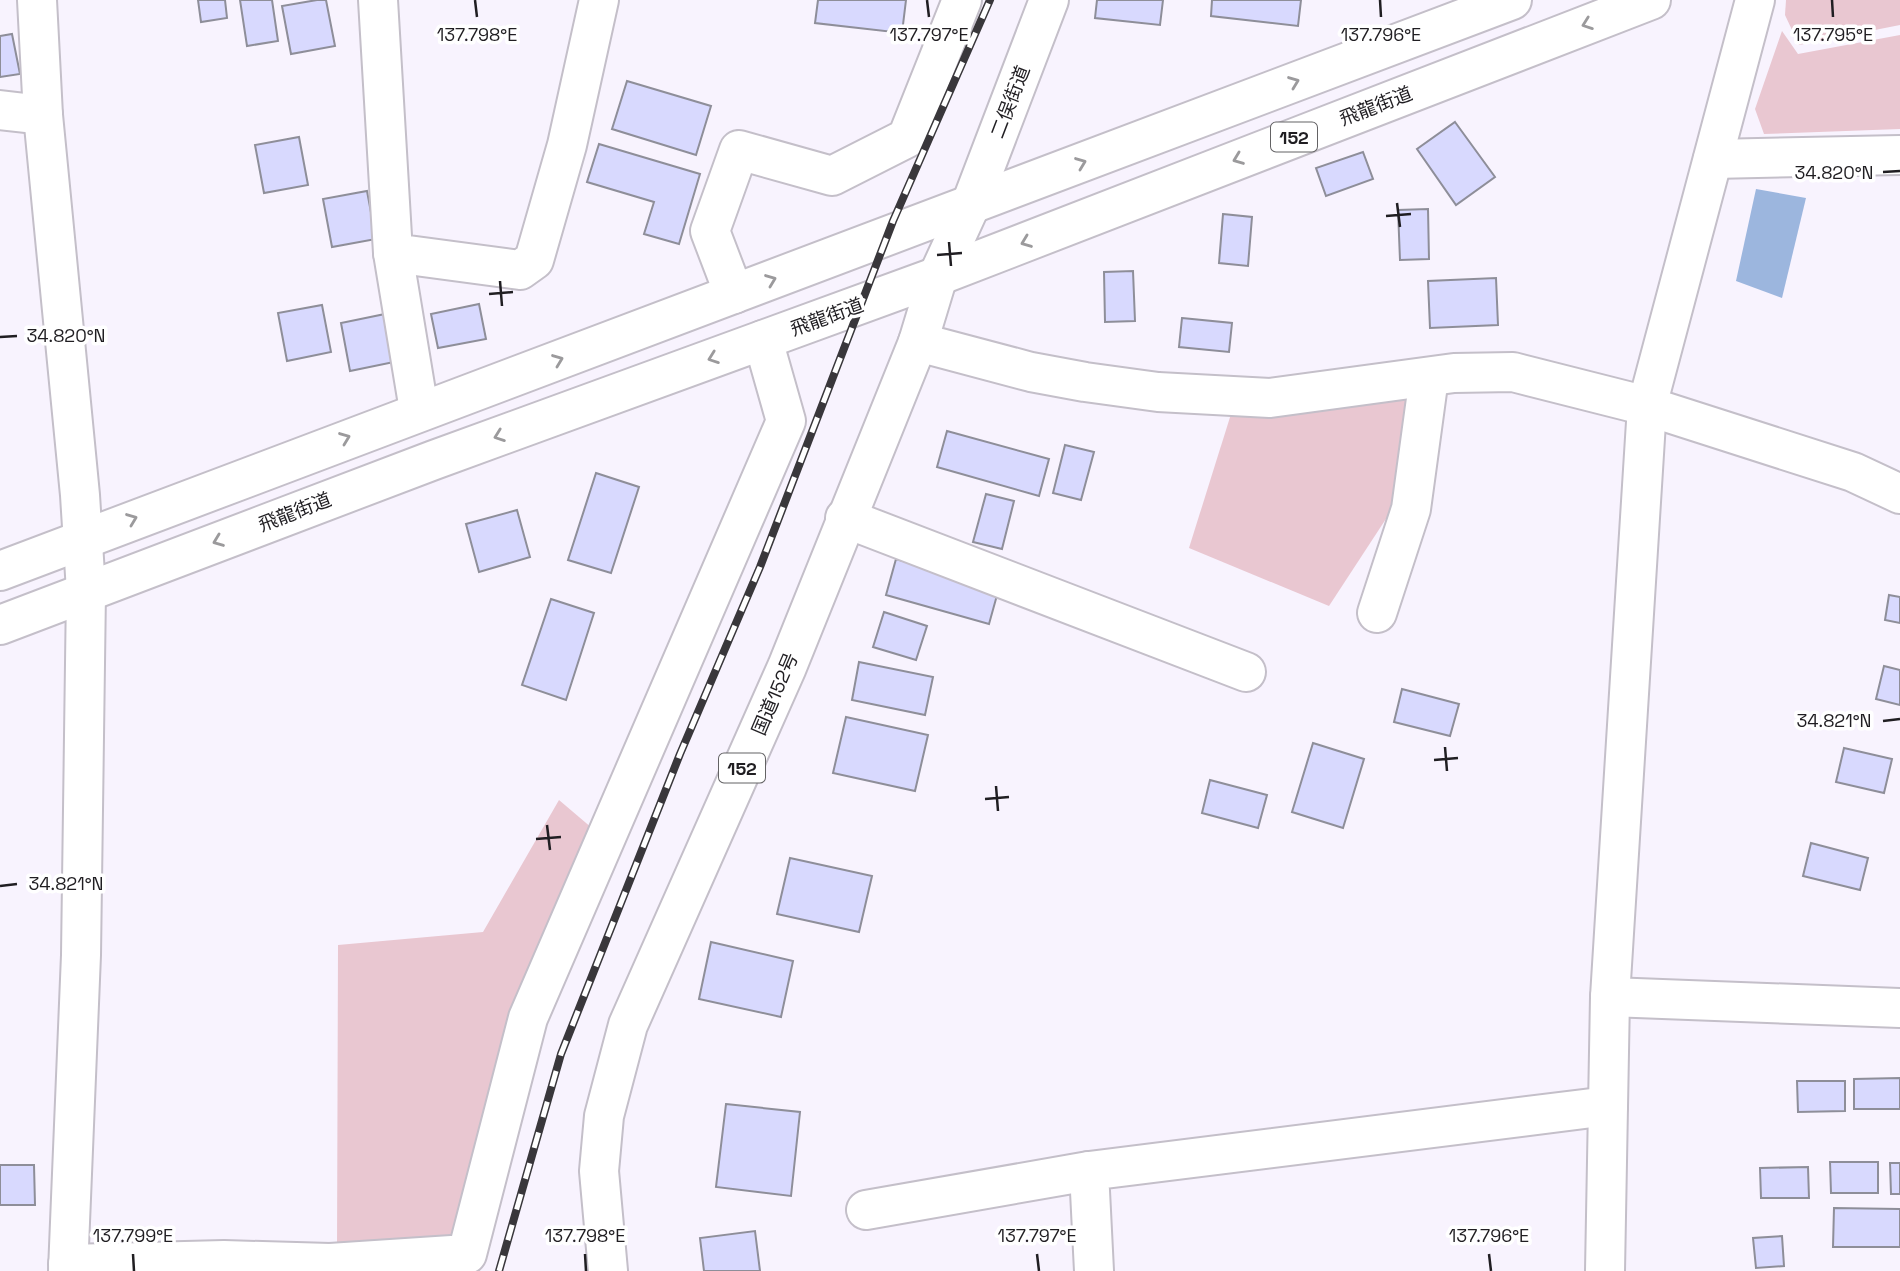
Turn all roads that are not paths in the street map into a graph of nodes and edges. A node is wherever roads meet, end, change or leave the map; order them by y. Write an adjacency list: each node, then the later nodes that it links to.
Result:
1 (37, 0): 10 (main road)
2 (378, 0): 14 (main road)
3 (599, 0): 14 (main road)
4 (961, 0): 16 (main road)
5 (1049, 0): 13 (main road, 二俣街道)
6 (1512, 0): 13 (main road, one-way to 6)
7 (1651, 0): 15 (main road, 飛龍街道 / 152, one-way to 15)
8 (1755, 0): 12 (main road)
9 (0, 110): 10 (main road)
10 (43, 115): 24 (main road)
11 (1900, 155): 12 (main road)
12 (1713, 159): 20 (main road)
13 (971, 204): 15 (main road, 国道152号 / 152); 16 (main road, one-way to 13)
14 (393, 253): 21 (main road)
15 (938, 276): 17 (main road, 飛龍街道 / 152); 18 (main road, 国道152号 / 152)
16 (734, 294): 21 (main road, one-way to 16)
17 (763, 340): 26 (main road, 飛龍街道 / 152, one-way to 26); 35 (main road)
18 (918, 342): 19 (main road); 23 (main road, 国道152号 / 152)
19 (1429, 377): 20 (main road); 27 (main road)
20 (1647, 406): 22 (main road); 30 (main road)
21 (419, 410): 24 (main road, one-way to 21)
22 (1900, 494)
23 (845, 518): 29 (main road); 36 (main road, 国道152号 / 152)
24 (81, 538): 25 (main road); 26 (main road)
25 (0, 570)
26 (86, 591): 28 (main road, 飛龍街道 / 152); 35 (main road)
27 (1377, 613)
28 (0, 625)
29 (1246, 672)
30 (1610, 998): 31 (main road); 32 (main road)
31 (1900, 1007)
32 (1608, 1106): 33 (main road); 38 (main road)
33 (1089, 1171): 34 (main road); 37 (main road)
34 (866, 1210)
35 (68, 1268)
36 (608, 1271)
37 (1094, 1271)
38 (1605, 1271)

